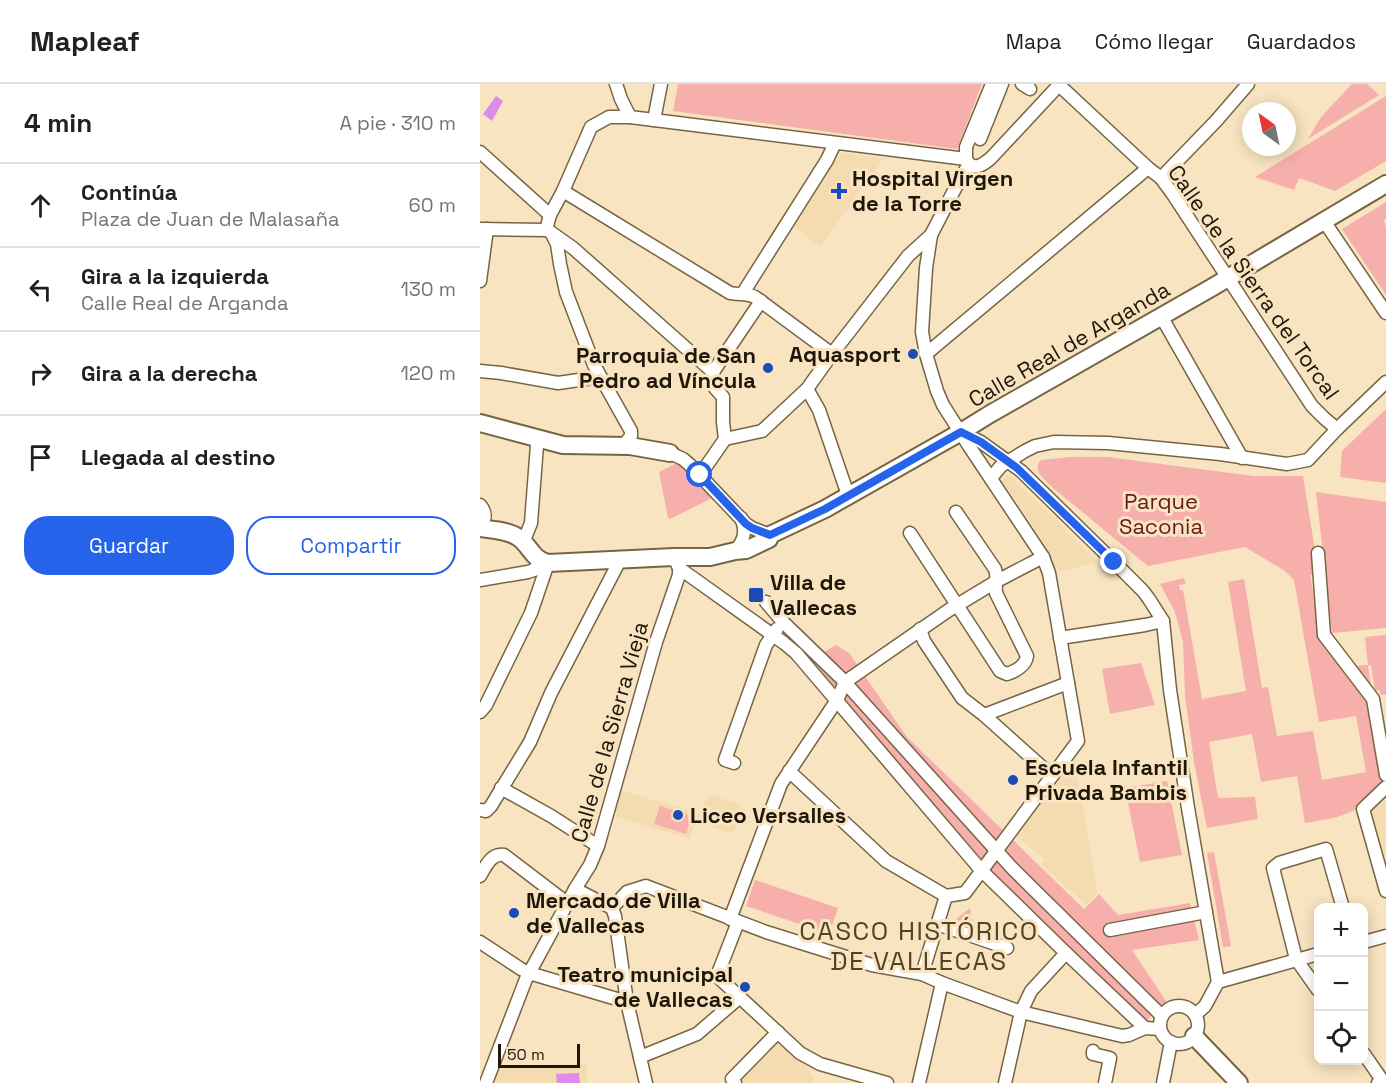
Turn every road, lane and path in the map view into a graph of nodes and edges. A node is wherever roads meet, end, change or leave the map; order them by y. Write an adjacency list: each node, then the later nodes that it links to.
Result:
1 (616, 84): 7 (street)
2 (662, 84): 8 (street)
3 (992, 84): 12 (street)
4 (1002, 84): 9 (street)
5 (1059, 84): 12 (street); 13 (street, Calle de la Sierra del Torcal)
6 (1248, 84): 14 (street)
7 (630, 117): 8 (street); 16 (street)
8 (654, 120): 10 (street)
9 (980, 139)
10 (835, 143): 12 (street); 24 (street)
11 (480, 152): 17 (street)
12 (967, 162): 21 (street)
13 (1148, 168): 14 (street, Calle de la Sierra del Torcal); 29 (street)
14 (1161, 178): 23 (street, Calle de la Sierra del Torcal)
15 (1386, 184): 18 (street, Calle Real de Arganda)
16 (563, 191): 17 (street); 24 (street)
17 (549, 215): 20 (street)
18 (1324, 221): 23 (street, Calle Real de Arganda); 26 (street)
19 (484, 229): 20 (street); 22 (street)
20 (548, 231): 31 (street); 32 (street)
21 (931, 236): 28 (street); 29 (street)
22 (480, 275)
23 (1229, 278): 27 (street, Calle Real de Arganda); 36 (street, Calle de la Sierra del Torcal)
24 (743, 294): 25 (street)
25 (761, 302): 28 (street); 31 (street)
26 (1386, 313)
27 (1161, 316): 37 (street, Calle Real de Arganda); 42 (street)
28 (832, 354): 34 (street)
29 (926, 354): 37 (street)
30 (480, 371): 32 (street)
31 (713, 372): 38 (street)
32 (600, 376): 40 (street)
33 (1386, 382): 36 (street)
34 (807, 389): 38 (street); 46 (street)
35 (480, 423): 39 (street)
36 (1337, 429): 42 (street)
37 (961, 432): 43 (street); 45 (street); 46 (street, Calle Real de Arganda)
38 (725, 439): 44 (street)
39 (543, 440): 40 (street); 53 (street)
40 (624, 445): 41 (street)
41 (670, 453): 44 (street)
42 (1242, 458): 43 (street)
43 (1008, 461): 45 (street); 64 (street)
44 (700, 475): 49 (street)
45 (991, 479): 56 (street)
46 (848, 495): 52 (street, Calle Real de Arganda)
47 (480, 505): 50 (street)
48 (956, 512): 61 (street)
49 (741, 518): 52 (street); 54 (street)
50 (480, 527): 53 (street)
51 (910, 533): 63 (street)
52 (770, 535): 54 (street, Calle Real de Arganda)
53 (523, 543): 58 (street)
54 (735, 551): 59 (street, Calle Real de Arganda)
55 (1318, 553): 77 (street)
56 (1043, 557): 61 (street); 68 (street)
57 (620, 560): 58 (street, Calle Real de Arganda); 59 (street, Calle Real de Arganda); 80 (street)
58 (545, 562): 60 (street); 71 (street)
59 (676, 562): 67 (street); 82 (street, Calle de la Sierra Vieja)
60 (480, 580)
61 (997, 581): 63 (street); 63 (street)
62 (766, 602): 65 (street)
63 (957, 605): 66 (street)
64 (1163, 621): 68 (street); 92 (street)
65 (783, 622): 67 (street); 69 (street)
66 (920, 629): 69 (street); 74 (street)
67 (773, 635): 72 (street); 75 (street)
68 (1060, 638): 70 (street)
69 (845, 682): 72 (street); 83 (street)
70 (1068, 683): 74 (street); 78 (street)
71 (484, 698): 73 (street)
72 (837, 700): 76 (street); 84 (street)
73 (480, 712)
74 (984, 715): 78 (street)
75 (734, 763)
76 (789, 771): 88 (street); 93 (street)
77 (1386, 775)
78 (1052, 776): 83 (street)
79 (1386, 787): 87 (street)
80 (501, 788): 81 (street); 82 (street)
81 (483, 810)
82 (598, 846): 86 (street, Calle de la Sierra Vieja)
83 (996, 851): 84 (street); 112 (street)
84 (981, 870): 88 (street); 100 (street)
85 (480, 876): 89 (street)
86 (575, 889): 89 (street, Calle de la Sierra Vieja); 91 (street)
87 (1386, 891)
88 (946, 896): 94 (street)
89 (567, 903): 103 (street, Calle de la Sierra Vieja)
90 (1342, 903): 102 (street)
91 (613, 912): 93 (street); 109 (street)
92 (1206, 912): 95 (street); 105 (street)
93 (734, 920): 104 (street); 108 (street)
94 (937, 924): 99 (street); 104 (street)
95 (1110, 930)
96 (1386, 936): 97 (street)
97 (1368, 941)
98 (480, 942): 103 (street)
99 (1007, 948)
100 (1066, 953): 110 (street); 113 (street)
101 (1314, 955): 102 (street)
102 (1296, 959): 105 (street); 107 (street)
103 (529, 973): 109 (street); 121 (street, Calle de la Sierra Vieja)
104 (922, 974): 106 (street)
105 (1218, 982): 111 (street)
106 (942, 983): 110 (street); 125 (street)
107 (1314, 984)
108 (740, 997): 115 (street); 119 (street)
109 (627, 1002): 119 (street)
110 (1021, 1012): 113 (street); 126 (street)
111 (1195, 1015): 112 (street); 116 (street)
112 (1162, 1016): 114 (street)
113 (1145, 1028): 114 (street)
114 (1160, 1029): 117 (street)
115 (778, 1032): 123 (street); 124 (street)
116 (1194, 1036): 117 (street); 129 (street)
117 (1171, 1042): 128 (street)
118 (1093, 1051): 127 (street)
119 (640, 1057): 122 (street)
120 (1368, 1059): 130 (street)
121 (486, 1083)
122 (646, 1083)
123 (735, 1083)
124 (887, 1083)
125 (919, 1083)
126 (1005, 1083)
127 (1105, 1083)
128 (1162, 1083)
129 (1239, 1083)
130 (1378, 1083)

